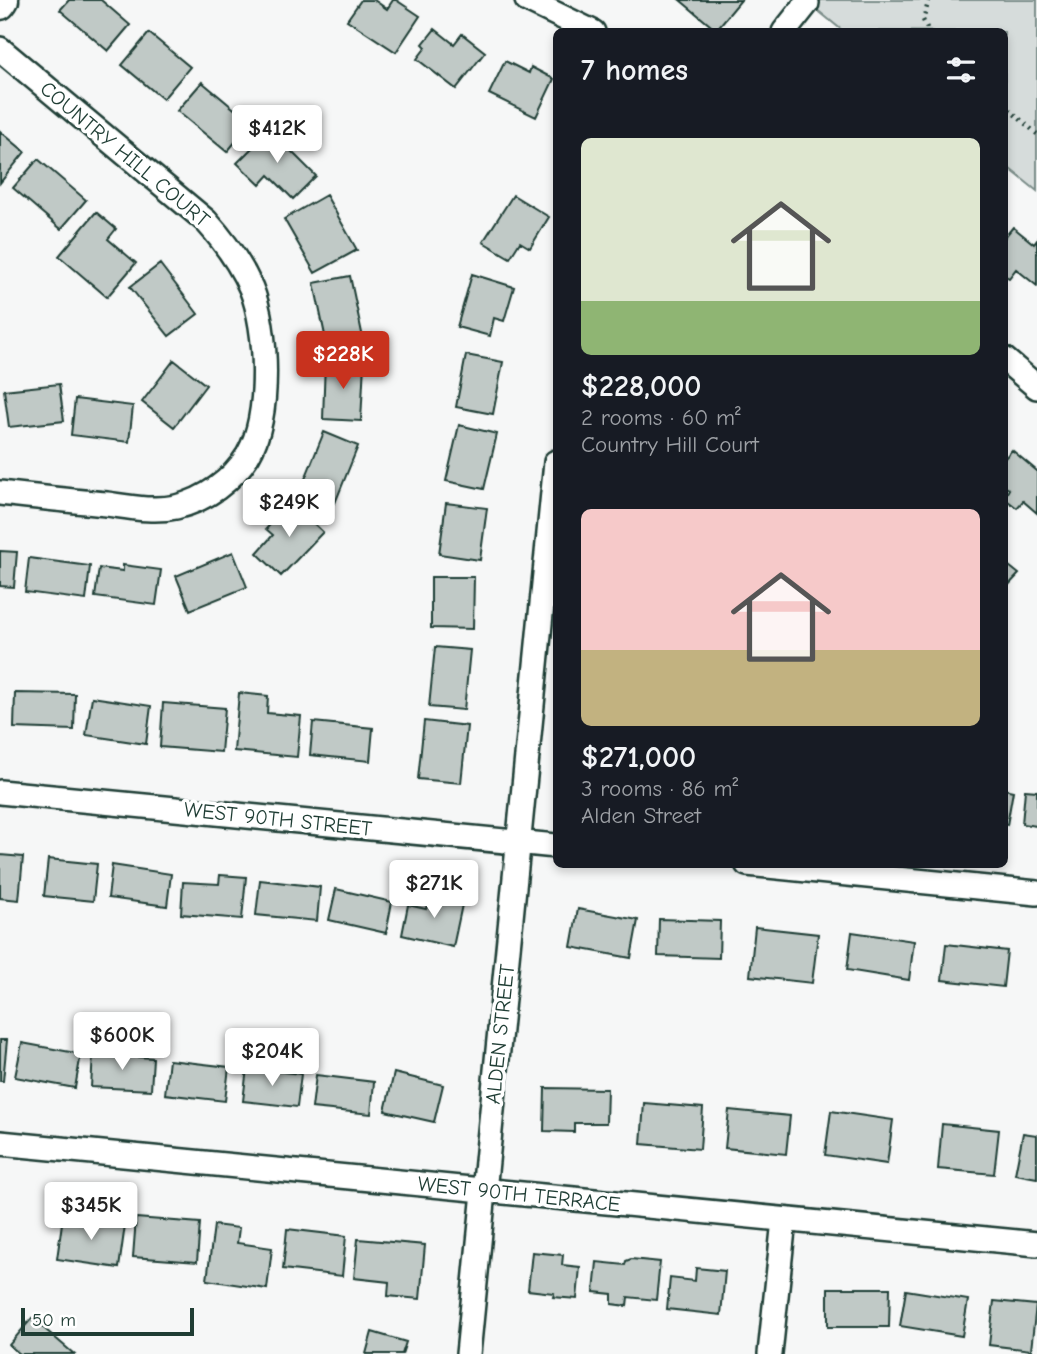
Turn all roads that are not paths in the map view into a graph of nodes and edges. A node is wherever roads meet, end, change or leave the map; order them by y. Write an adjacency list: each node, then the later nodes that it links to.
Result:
1 (527, 0): 3 (street)
2 (807, 3): 4 (street)
3 (585, 28)
4 (788, 28)
5 (0, 49): 8 (street, COUNTRY HILL COURT)
6 (1008, 369): 7 (street)
7 (1037, 387)
8 (0, 493)
9 (553, 493): 11 (street, ALDEN STREET)
10 (0, 792): 11 (street, WEST 90TH STREET)
11 (519, 842): 12 (street, WEST 90TH STREET); 16 (street, ALDEN STREET)
12 (553, 846)
13 (787, 868): 14 (street)
14 (1037, 893)
15 (0, 1143): 16 (street, WEST 90TH TERRACE)
16 (485, 1190): 17 (street, WEST 90TH TERRACE); 19 (street, ALDEN STREET)
17 (783, 1220): 18 (street, WEST 90TH TERRACE); 20 (street)
18 (1037, 1244)
19 (468, 1354)
20 (770, 1354)

